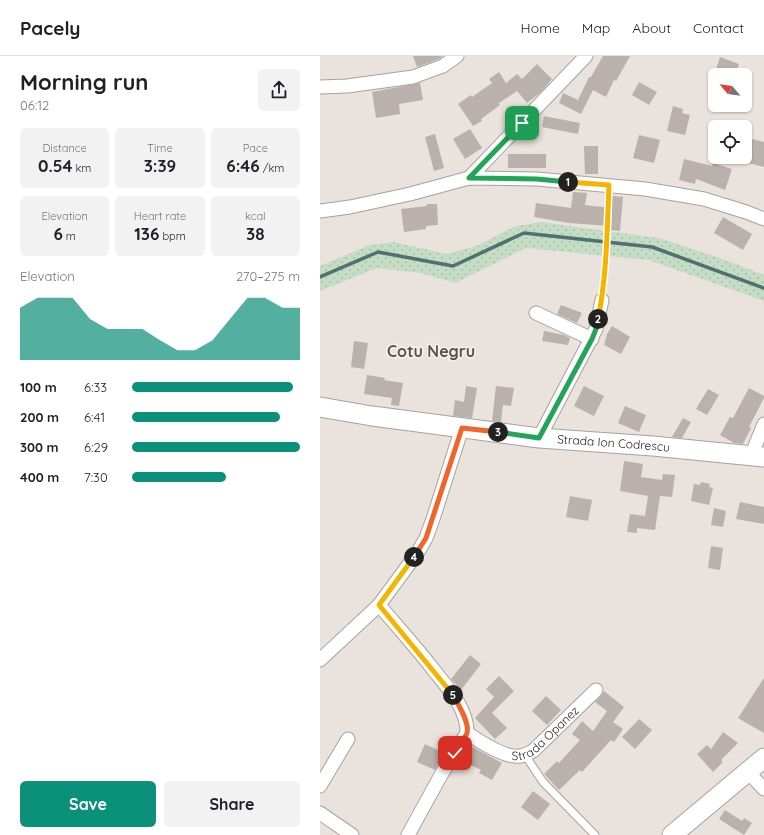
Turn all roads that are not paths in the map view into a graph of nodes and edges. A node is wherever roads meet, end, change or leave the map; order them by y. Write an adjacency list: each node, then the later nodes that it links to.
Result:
1 (457, 56): 3 (street)
2 (586, 56): 4 (street)
3 (320, 87)
4 (469, 178): 5 (street); 6 (street)
5 (320, 211)
6 (764, 219)
7 (602, 300): 9 (street)
8 (536, 313): 9 (street)
9 (592, 339): 13 (street)
10 (320, 407): 12 (main road, Strada Ion Codrescu)
11 (764, 424): 14 (street)
12 (462, 428): 13 (main road, Strada Ion Codrescu); 15 (street)
13 (539, 438): 14 (main road, Strada Ion Codrescu)
14 (757, 456)
15 (379, 605): 16 (street); 18 (street)
16 (320, 660)
17 (596, 690): 20 (street, Strada Opanez)
18 (467, 733): 20 (street, Strada Opanez); 27 (street)
19 (348, 739): 23 (street)
20 (525, 755): 28 (lane)
21 (764, 758): 22 (main road)
22 (748, 772): 24 (street); 29 (main road)
23 (320, 786)
24 (764, 789)
25 (320, 813): 26 (street)
26 (352, 835)
27 (408, 835)
28 (595, 835)
29 (672, 835)

